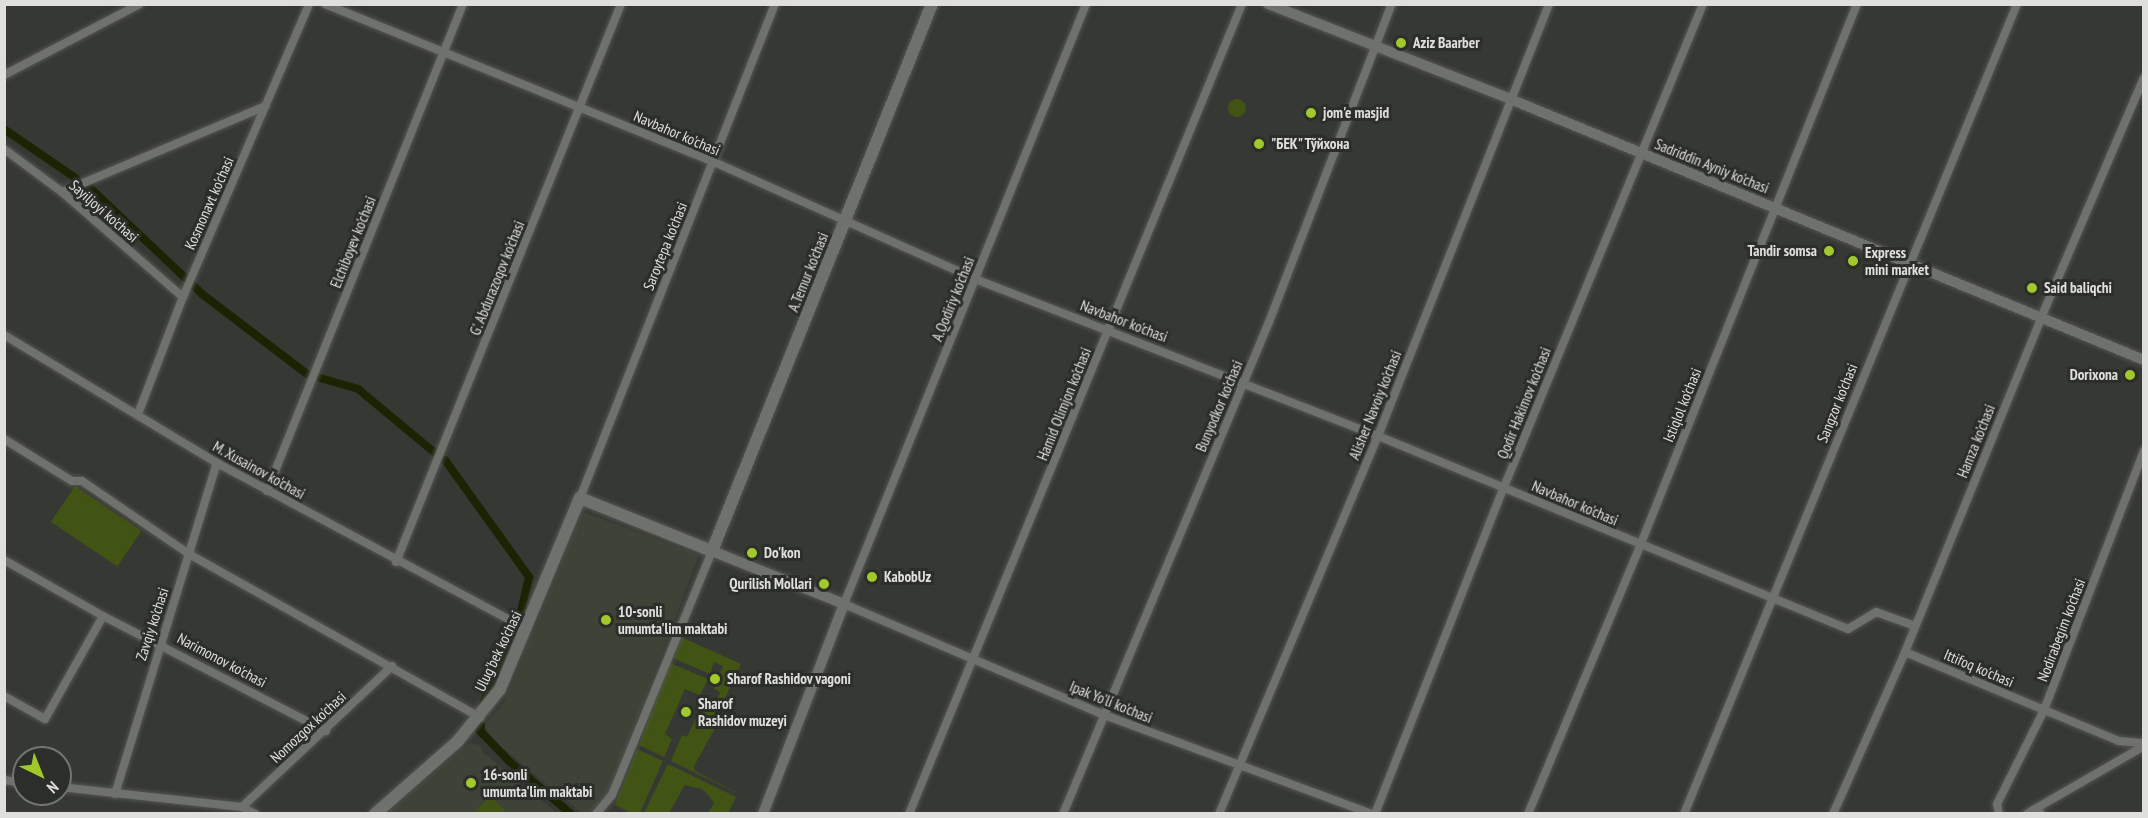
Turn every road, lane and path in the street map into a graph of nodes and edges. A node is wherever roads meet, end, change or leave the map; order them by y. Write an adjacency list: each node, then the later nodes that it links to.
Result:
1 (140, 4): 18 (street)
2 (309, 4): 21 (street, Kosmonavt ko'chasi)
3 (325, 4): 17 (street, Navbahor ko'chasi)
4 (463, 4): 17 (street, Elchiboyev ko'chasi)
5 (621, 4): 22 (street, G'. Abdurazoqov ko'chasi)
6 (776, 4): 25 (street, Saroytepa ko'chasi)
7 (932, 4): 28 (main road, A.Temur ko'chasi)
8 (1086, 4): 30 (street, A.Qodiriy ko'chasi)
9 (1242, 4): 33 (street, Hamid Olimjon ko'chasi)
10 (1268, 4): 16 (street, Sadriddin Ayniy ko'chasi)
11 (1392, 4): 16 (street, Bunyodkor ko'chasi)
12 (1549, 4): 20 (street, Alisher Navoiy ko'chasi)
13 (1703, 4): 24 (street, Qodir Hakimov ko'chasi)
14 (1857, 4): 27 (street, Istiqlol ko'chasi)
15 (2017, 4): 29 (street, Sangzor ko'chasi)
16 (1376, 46): 20 (street, Sadriddin Ayniy ko'chasi); 36 (street, Bunyodkor ko'chasi)
17 (443, 53): 22 (street, Navbahor ko'chasi); 43 (street, Elchiboyev ko'chasi)
18 (4, 75)
19 (2144, 78): 32 (street, Hamza ko'chasi)
20 (1510, 99): 24 (street, Sadriddin Ayniy ko'chasi); 38 (street, Alisher Navoiy ko'chasi)
21 (266, 106): 26 (street); 31 (street, Kosmonavt ko'chasi)
22 (580, 107): 25 (street, Navbahor ko'chasi); 49 (street, G'. Abdurazoqov ko'chasi)
23 (4, 149): 26 (street, Sayiljoyi ko'chasi)
24 (1641, 154): 27 (street, Sadriddin Ayniy ko'chasi); 42 (street, Qodir Hakimov ko'chasi)
25 (714, 162): 28 (street, Navbahor ko'chasi); 44 (street, Saroytepa ko'chasi)
26 (62, 192): 31 (street, Sayiljoyi ko'chasi)
27 (1775, 207): 29 (street, Sadriddin Ayniy ko'chasi); 45 (street, Istiqlol ko'chasi)
28 (843, 223): 30 (street, Navbahor ko'chasi); 46 (main road, A.Temur ko'chasi)
29 (1909, 264): 32 (street, Sadriddin Ayniy ko'chasi); 50 (street, Sangzor ko'chasi)
30 (975, 279): 33 (street, Navbahor ko'chasi); 51 (street, A.Qodiriy ko'chasi)
31 (183, 297): 37 (street, Kosmonavt ko'chasi)
32 (2041, 318): 35 (street, Sadriddin Ayniy ko'chasi); 54 (street, Hamza ko'chasi)
33 (1109, 329): 36 (street, Navbahor ko'chasi); 57 (street, Hamid Olimjon ko'chasi)
34 (4, 335): 37 (street, M. Xusainov ko'chasi)
35 (2144, 360)
36 (1244, 383): 38 (street, Navbahor ko'chasi); 61 (street, Bunyodkor ko'chasi)
37 (138, 414): 41 (street, M. Xusainov ko'chasi)
38 (1378, 436): 42 (street, Navbahor ko'chasi); 65 (street, Alisher Navoiy ko'chasi)
39 (4, 439): 47 (street)
40 (2144, 451): 60 (street, Nodirabegim ko'chasi)
41 (217, 463): 43 (street, M. Xusainov ko'chasi); 47 (street, Zavqiy ko'chasi)
42 (1504, 488): 45 (street, Navbahor ko'chasi); 77 (street, Qodir Hakimov ko'chasi)
43 (267, 490): 49 (street, M. Xusainov ko'chasi)
44 (580, 498): 46 (main road); 62 (main road, Ulug'bek ko'chasi)
45 (1640, 546): 50 (street, Navbahor ko'chasi); 78 (street, Istiqlol ko'chasi)
46 (712, 551): 51 (street); 72 (street)
47 (189, 554): 55 (street, Zavqiy ko'chasi); 58 (street)
48 (4, 560): 52 (street, Narimonov ko'chasi)
49 (396, 562): 53 (street, M. Xusainov ko'chasi)
50 (1772, 598): 54 (street, Navbahor ko'chasi); 79 (street, Sangzor ko'chasi)
51 (844, 604): 57 (street, Ipak Yo'li ko'chasi); 73 (street)
52 (103, 616): 55 (street, Narimonov ko'chasi); 59 (street)
53 (506, 618)
54 (1915, 626): 56 (street, Hamza ko'chasi)
55 (159, 642): 63 (street, Narimonov ko'chasi); 67 (street, Zavqiy ko'chasi)
56 (1905, 652): 60 (street, Ittifoq ko'chasi); 80 (street, Hamza ko'chasi)
57 (975, 659): 61 (street, Ipak Yo'li ko'chasi); 74 (street, Hamid Olimjon ko'chasi)
58 (392, 666): 62 (street); 63 (street, Nomozgox ko'chasi)
59 (4, 696)
60 (2044, 710): 64 (street, Ittifoq ko'chasi); 81 (street, Nodirabegim ko'chasi)
61 (1104, 715): 65 (street, Ipak Yo'li ko'chasi); 75 (street, Bunyodkor ko'chasi)
62 (480, 717): 71 (main road, Ulug'bek ko'chasi)
63 (326, 731): 68 (street, Nomozgox ko'chasi)
64 (2144, 745): 69 (street)
65 (1238, 767): 76 (street, Alisher Navoiy ko'chasi); 77 (street, Ipak Yo'li ko'chasi)
66 (72, 789): 67 (street)
67 (115, 794): 68 (street)
68 (242, 807): 70 (street)
69 (2034, 812)
70 (255, 813)
71 (375, 813)
72 (596, 813)
73 (763, 813)
74 (909, 813)
75 (1063, 813)
76 (1219, 813)
77 (1374, 813)
78 (1528, 813)
79 (1684, 813)
80 (1833, 813)
81 (1999, 813)

